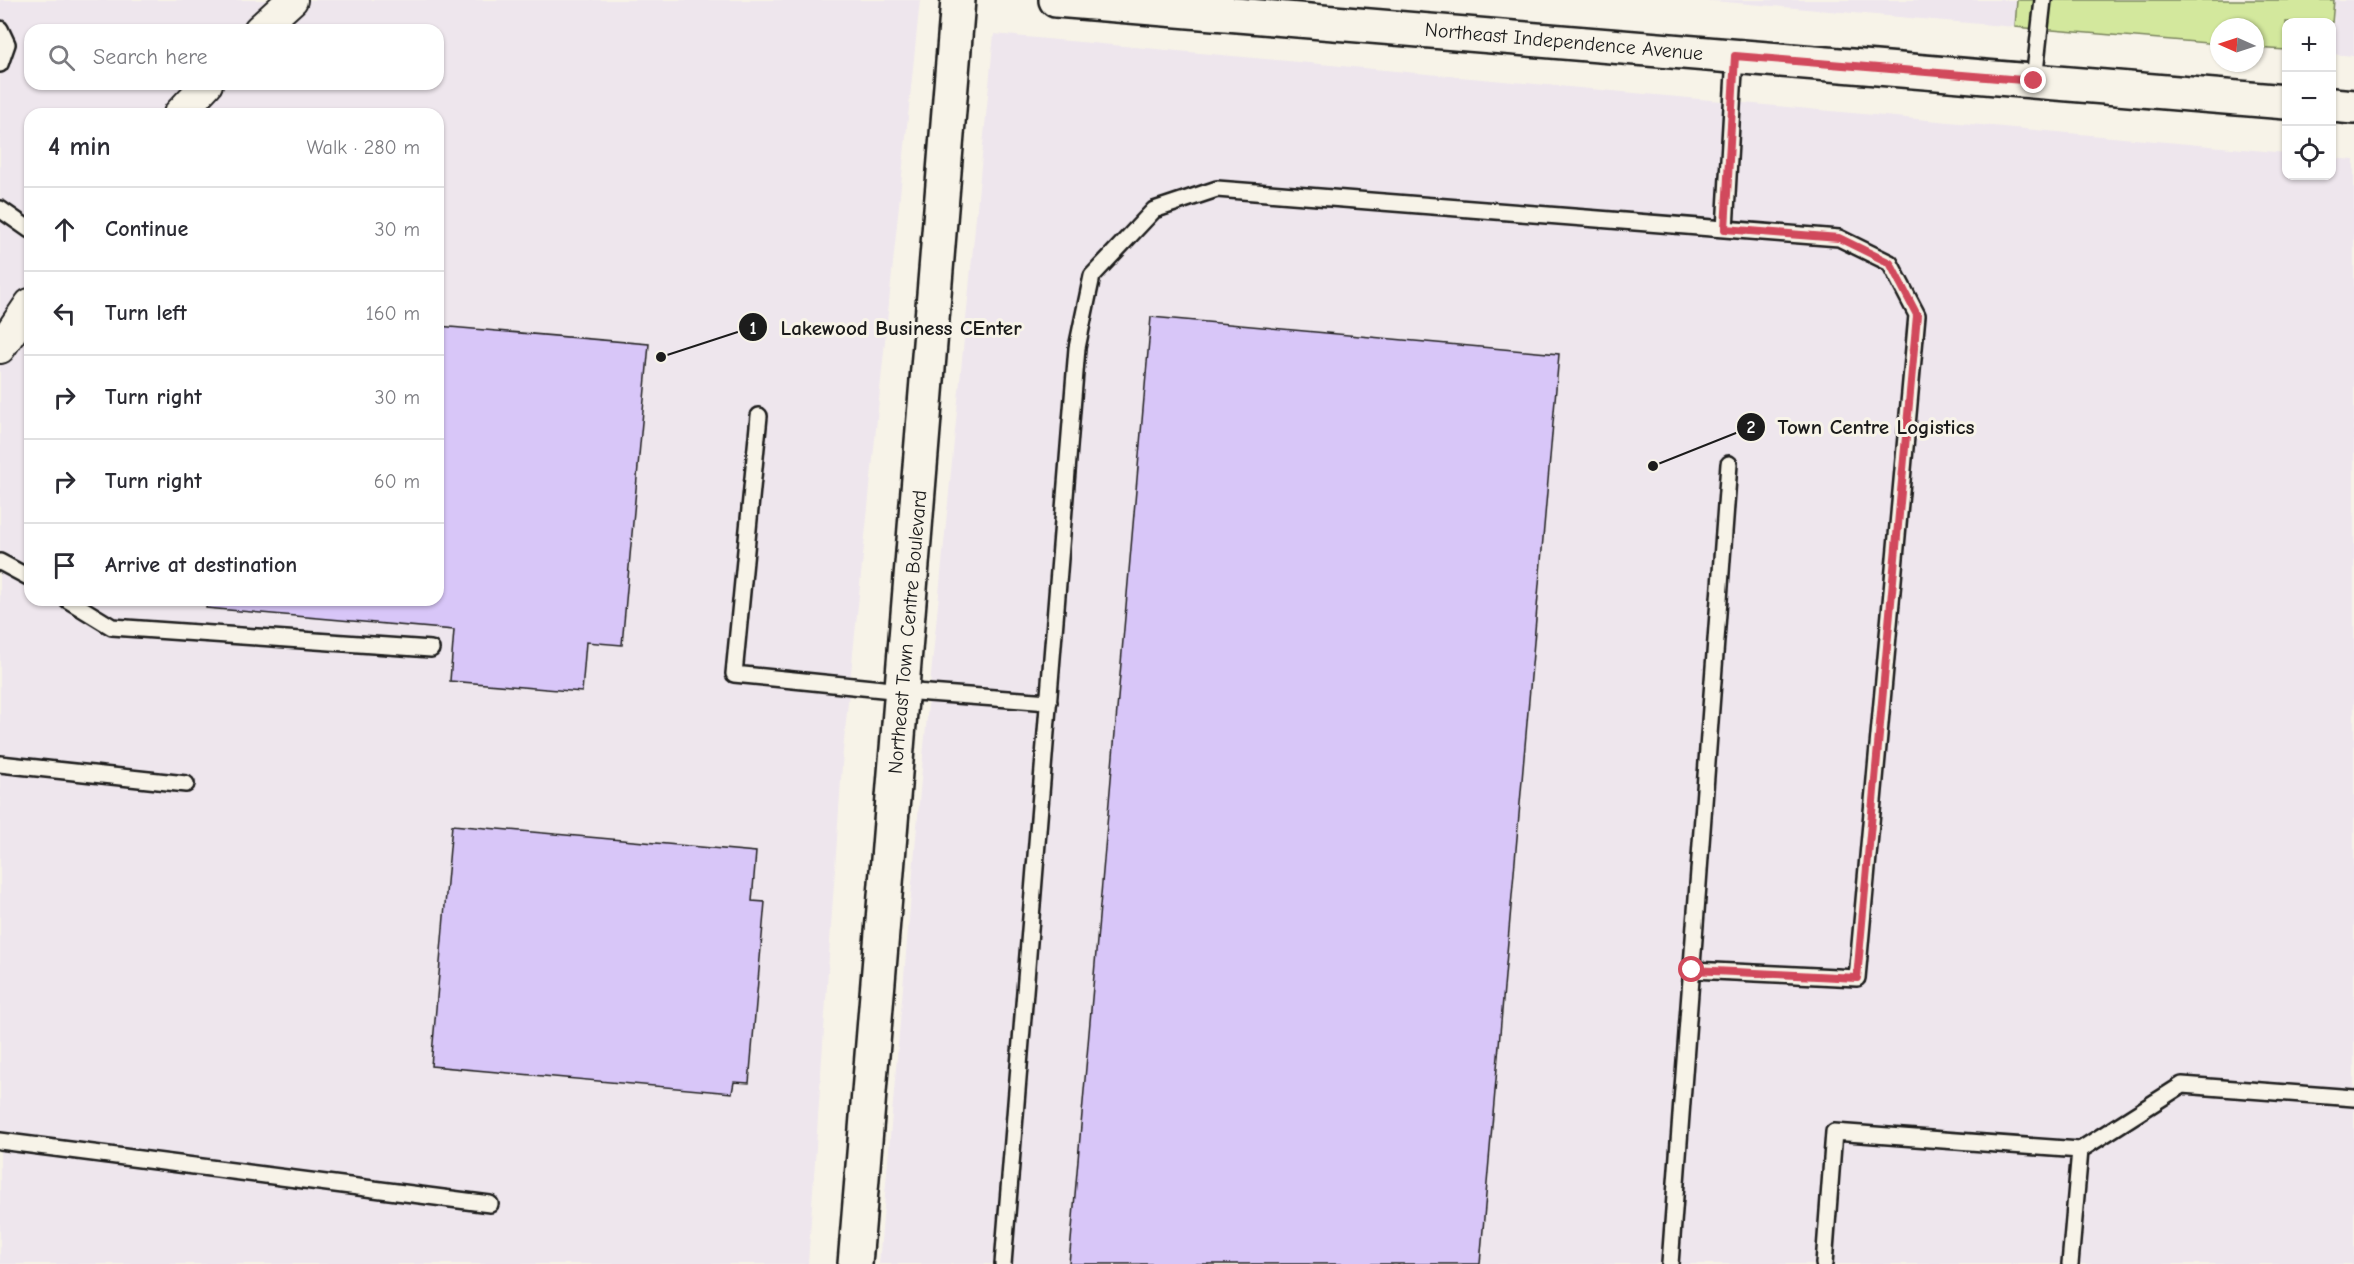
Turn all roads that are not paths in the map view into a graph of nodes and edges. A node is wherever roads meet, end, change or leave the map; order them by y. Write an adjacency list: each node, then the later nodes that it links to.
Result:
1 (292, 0): 5 (street)
2 (958, 0): 26 (street, Northeast Town Centre Boulevard)
3 (1056, 0): 7 (street, Northeast Independence Avenue)
4 (2043, 0): 9 (lane)
5 (266, 24)
6 (0, 29): 8 (lane)
7 (1735, 56): 9 (street, Northeast Independence Avenue); 17 (lane)
8 (0, 64)
9 (2034, 81): 11 (street, Northeast Independence Avenue)
10 (201, 90): 14 (street)
11 (2282, 102)
12 (2336, 105): 13 (street)
13 (2354, 107)
14 (185, 108)
15 (0, 209): 16 (lane)
16 (24, 226)
17 (1725, 229): 27 (lane); 30 (lane)
18 (24, 313): 19 (street)
19 (0, 348)
20 (759, 416): 26 (lane)
21 (1729, 464): 30 (lane)
22 (0, 562): 23 (lane)
23 (24, 575)
24 (78, 606): 25 (lane)
25 (431, 649)
26 (902, 692): 27 (lane); 35 (street, Northeast Town Centre Boulevard)
27 (1049, 702): 36 (lane)
28 (0, 764): 29 (lane)
29 (186, 784)
30 (1692, 970): 37 (lane)
31 (2354, 1098): 33 (lane)
32 (0, 1142): 34 (lane)
33 (2080, 1150): 38 (lane); 39 (lane)
34 (490, 1204)
35 (855, 1264)
36 (1004, 1264)
37 (1670, 1264)
38 (1824, 1264)
39 (2070, 1264)

